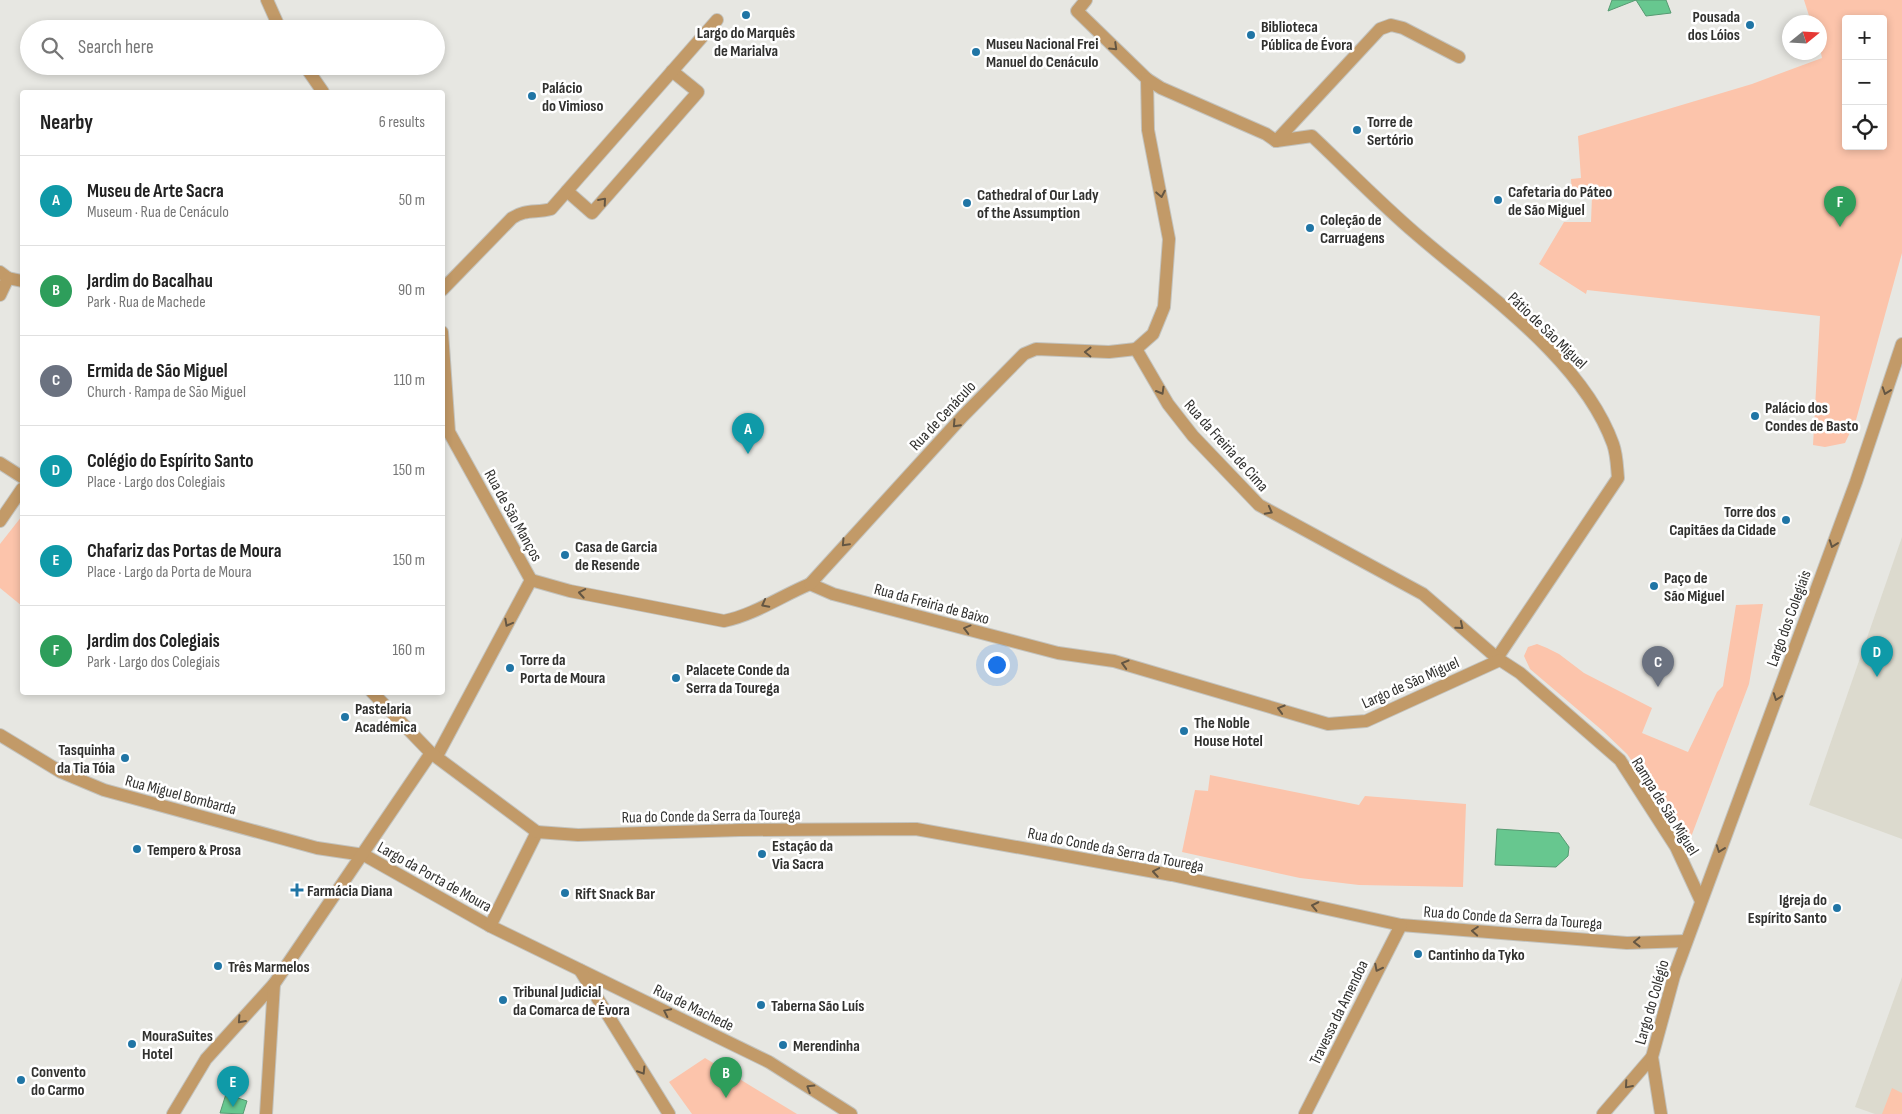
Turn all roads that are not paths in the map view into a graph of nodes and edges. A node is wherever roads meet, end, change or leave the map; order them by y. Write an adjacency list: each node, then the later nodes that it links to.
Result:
1 (267, 0): 3 (street)
2 (1086, 0): 8 (street, one-way to 8)
3 (276, 20)
4 (717, 20): 6 (street)
5 (1459, 57): 10 (street)
6 (672, 71): 11 (street); 11 (street, one-way to 6)
7 (311, 75): 9 (street)
8 (1148, 79): 10 (street); 17 (street, one-way to 17)
9 (322, 90)
10 (1276, 141): 26 (street, Pátio de São Miguel)
11 (567, 191): 14 (street)
12 (4, 275): 13 (street); 15 (street)
13 (20, 280)
14 (445, 287)
15 (0, 295)
16 (1902, 344): 33 (street, Largo dos Colegiais, one-way to 33)
17 (1136, 349): 24 (street, Rua de Cenáculo, one-way to 24); 25 (street, Rua da Freiria de Cima, one-way to 25)
18 (445, 375): 23 (street, Rua de São Manços)
19 (0, 463): 20 (street)
20 (20, 476)
21 (20, 492): 22 (street)
22 (0, 521)
23 (531, 580): 24 (street, one-way to 23); 30 (street, Rua de São Manços, one-way to 30)
24 (810, 584): 28 (street, Rua da Freiria de Baixo, one-way to 24)
25 (1423, 594): 26 (street, Largo de São Miguel, one-way to 26)
26 (1499, 659): 28 (street, Largo de São Miguel); 33 (street, Rampa de São Miguel)
27 (375, 695): 30 (street)
28 (1328, 724)
29 (0, 735): 32 (street, Rua Miguel Bombarda)
30 (434, 755): 31 (street); 32 (street, Largo da Porta de Moura)
31 (537, 832): 34 (street, Rua do Conde da Serra da Tourega, one-way to 31); 35 (street, Largo da Porta de Moura)
32 (364, 855): 35 (street, Largo da Porta de Moura); 38 (street, Largo da Porta de Moura)
33 (1701, 901): 36 (street, Largo do Colégio)
34 (1401, 925): 36 (street, Rua do Conde da Serra da Tourega, one-way to 34); 44 (street, Travessa da Amendoa, one-way to 44)
35 (490, 926): 37 (street, Rua de Machede)
36 (1686, 942): 39 (street, Largo do Colégio)
37 (580, 970): 42 (street, one-way to 42); 43 (street, Rua de Machede, one-way to 37)
38 (274, 984): 40 (street, Largo da Porta de Moura, one-way to 40); 41 (street)
39 (1652, 1057): 45 (street, one-way to 45); 46 (street, Largo do Colégio)
40 (173, 1114)
41 (267, 1114)
42 (669, 1114)
43 (852, 1114)
44 (1305, 1114)
45 (1603, 1114)
46 (1661, 1114)

